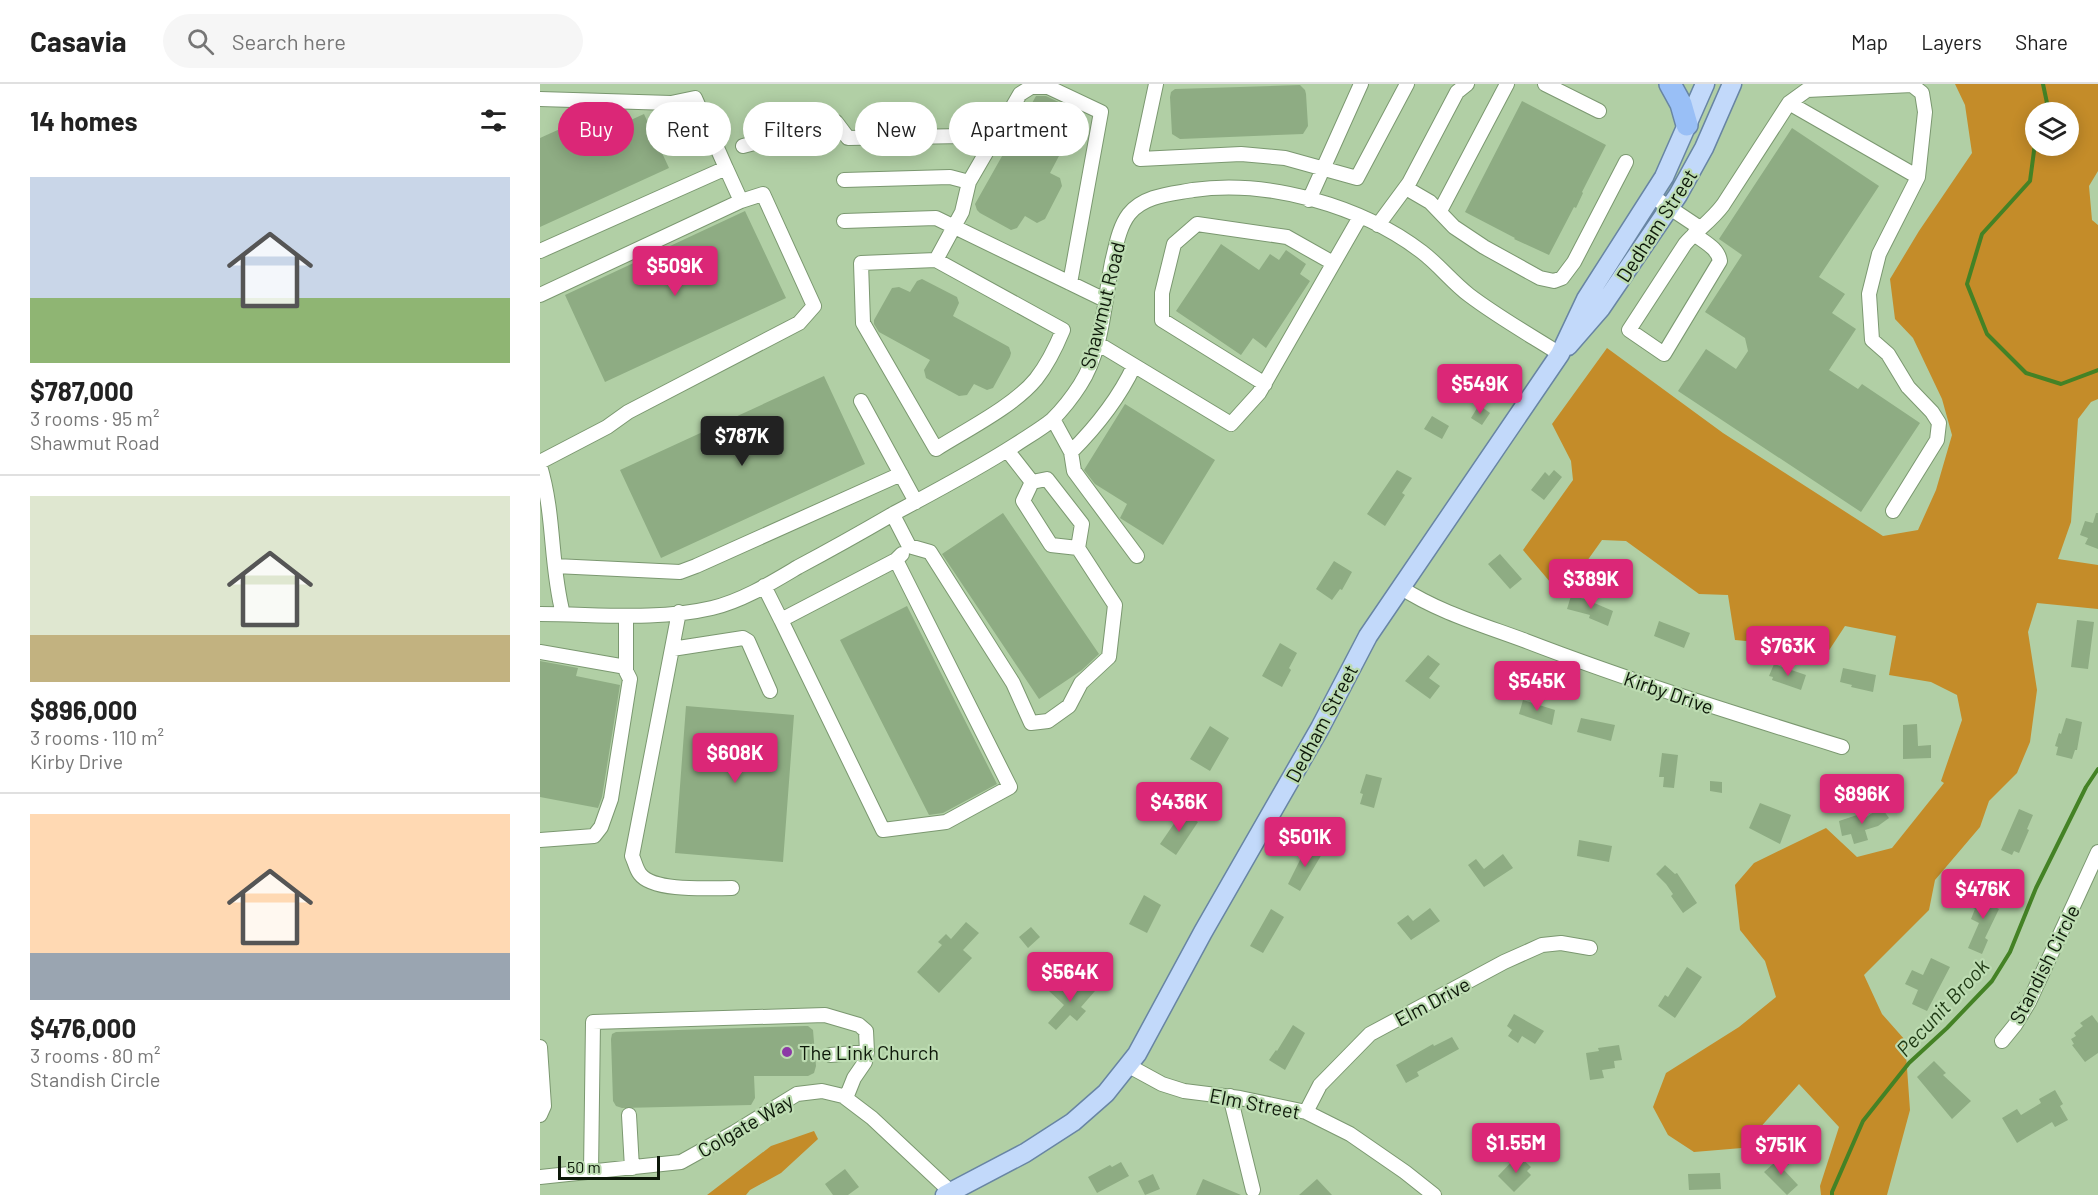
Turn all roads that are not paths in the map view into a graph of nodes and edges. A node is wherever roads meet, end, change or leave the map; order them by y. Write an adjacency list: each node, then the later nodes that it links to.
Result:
1 (1156, 84): 21 (street)
2 (1361, 84): 21 (street)
3 (1407, 84): 21 (street)
4 (1467, 84): 26 (street)
5 (1507, 84): 31 (street)
6 (1545, 84): 15 (street)
7 (1670, 84): 16 (highway)
8 (1705, 84): 16 (main road, Dedham Street)
9 (1732, 84): 30 (main road, Dedham Street)
10 (540, 99): 22 (street)
11 (1015, 102): 12 (street)
12 (1080, 102)
13 (1789, 104): 23 (street); 23 (street); 36 (street)
14 (1089, 106): 40 (street)
15 (1599, 111)
16 (1687, 125): 27 (main road, Dedham Street)
17 (843, 131): 18 (street)
18 (949, 136)
19 (984, 156): 25 (street)
20 (1626, 162): 31 (street)
21 (1323, 167): 28 (street)
22 (726, 168): 29 (street); 37 (street)
23 (1918, 177): 55 (street)
24 (844, 180): 25 (street)
25 (969, 182): 35 (street)
26 (1406, 188): 31 (street); 34 (street)
27 (1652, 196): 30 (street); 44 (main road, Dedham Street)
28 (1309, 200): 32 (street, Shawmut Road); 42 (street, Shawmut Road)
29 (741, 201): 41 (street); 51 (street)
30 (1670, 208): 36 (street); 44 (main road, Dedham Street)
31 (1440, 211)
32 (1360, 217): 34 (street, Shawmut Road); 39 (street)
33 (844, 221): 35 (street)
34 (1378, 225): 44 (street, Shawmut Road)
35 (954, 229): 38 (street); 40 (street)
36 (1697, 231): 36 (street)
37 (540, 252)
38 (936, 260): 38 (street)
39 (1333, 263): 46 (street); 46 (street)
40 (1070, 283): 42 (street)
41 (540, 295)
42 (1105, 300): 43 (street, Shawmut Road)
43 (1097, 343): 45 (street); 48 (street, Shawmut Road)
44 (1560, 354): 63 (main road, Dedham Street)
45 (1134, 366): 46 (street); 50 (street)
46 (1265, 384)
47 (861, 401): 52 (street)
48 (1053, 419): 49 (street, Shawmut Road); 50 (street)
49 (1007, 450): 53 (street); 54 (street, Shawmut Road)
50 (1071, 452): 59 (street)
51 (540, 464): 61 (street)
52 (901, 474): 54 (street); 61 (street)
53 (1032, 482): 58 (street); 58 (street)
54 (916, 502): 56 (street, Shawmut Road)
55 (1893, 511)
56 (893, 515): 57 (street); 62 (street, Shawmut Road)
57 (909, 546): 58 (street); 60 (street)
58 (1078, 548)
59 (1137, 556)
60 (896, 560): 68 (street); 68 (street)
61 (555, 566): 66 (street)
62 (764, 586): 64 (street, Shawmut Road); 68 (street)
63 (1400, 587): 73 (street, Kirby Drive); 82 (main road, Dedham Street)
64 (679, 612): 67 (street, Shawmut Road); 69 (street)
65 (540, 614): 66 (street, Shawmut Road)
66 (563, 614): 67 (street, Shawmut Road)
67 (626, 616): 71 (street)
68 (781, 620)
69 (672, 650): 72 (street); 76 (street)
70 (540, 652): 71 (street)
71 (626, 667): 74 (street)
72 (770, 691)
73 (1842, 747)
74 (540, 840)
75 (2098, 852): 78 (street, Standish Circle)
76 (732, 888)
77 (1590, 948): 85 (street, Elm Drive)
78 (2002, 1041)
79 (540, 1047): 86 (street)
80 (867, 1052): 81 (street); 84 (street); 89 (street)
81 (830, 1055)
82 (1129, 1066): 83 (street, Elm Street); 92 (main road, Dedham Street)
83 (1230, 1096): 85 (street, Elm Street); 91 (street)
84 (846, 1098): 88 (street, Colgate Way); 92 (street, Colgate Way)
85 (1306, 1112): 93 (street, Elm Street)
86 (540, 1115)
87 (629, 1115): 88 (street)
88 (632, 1168): 89 (street, Colgate Way)
89 (591, 1172): 90 (street, Colgate Way)
90 (540, 1176)
91 (1253, 1191)
92 (948, 1194)
93 (1434, 1195)

